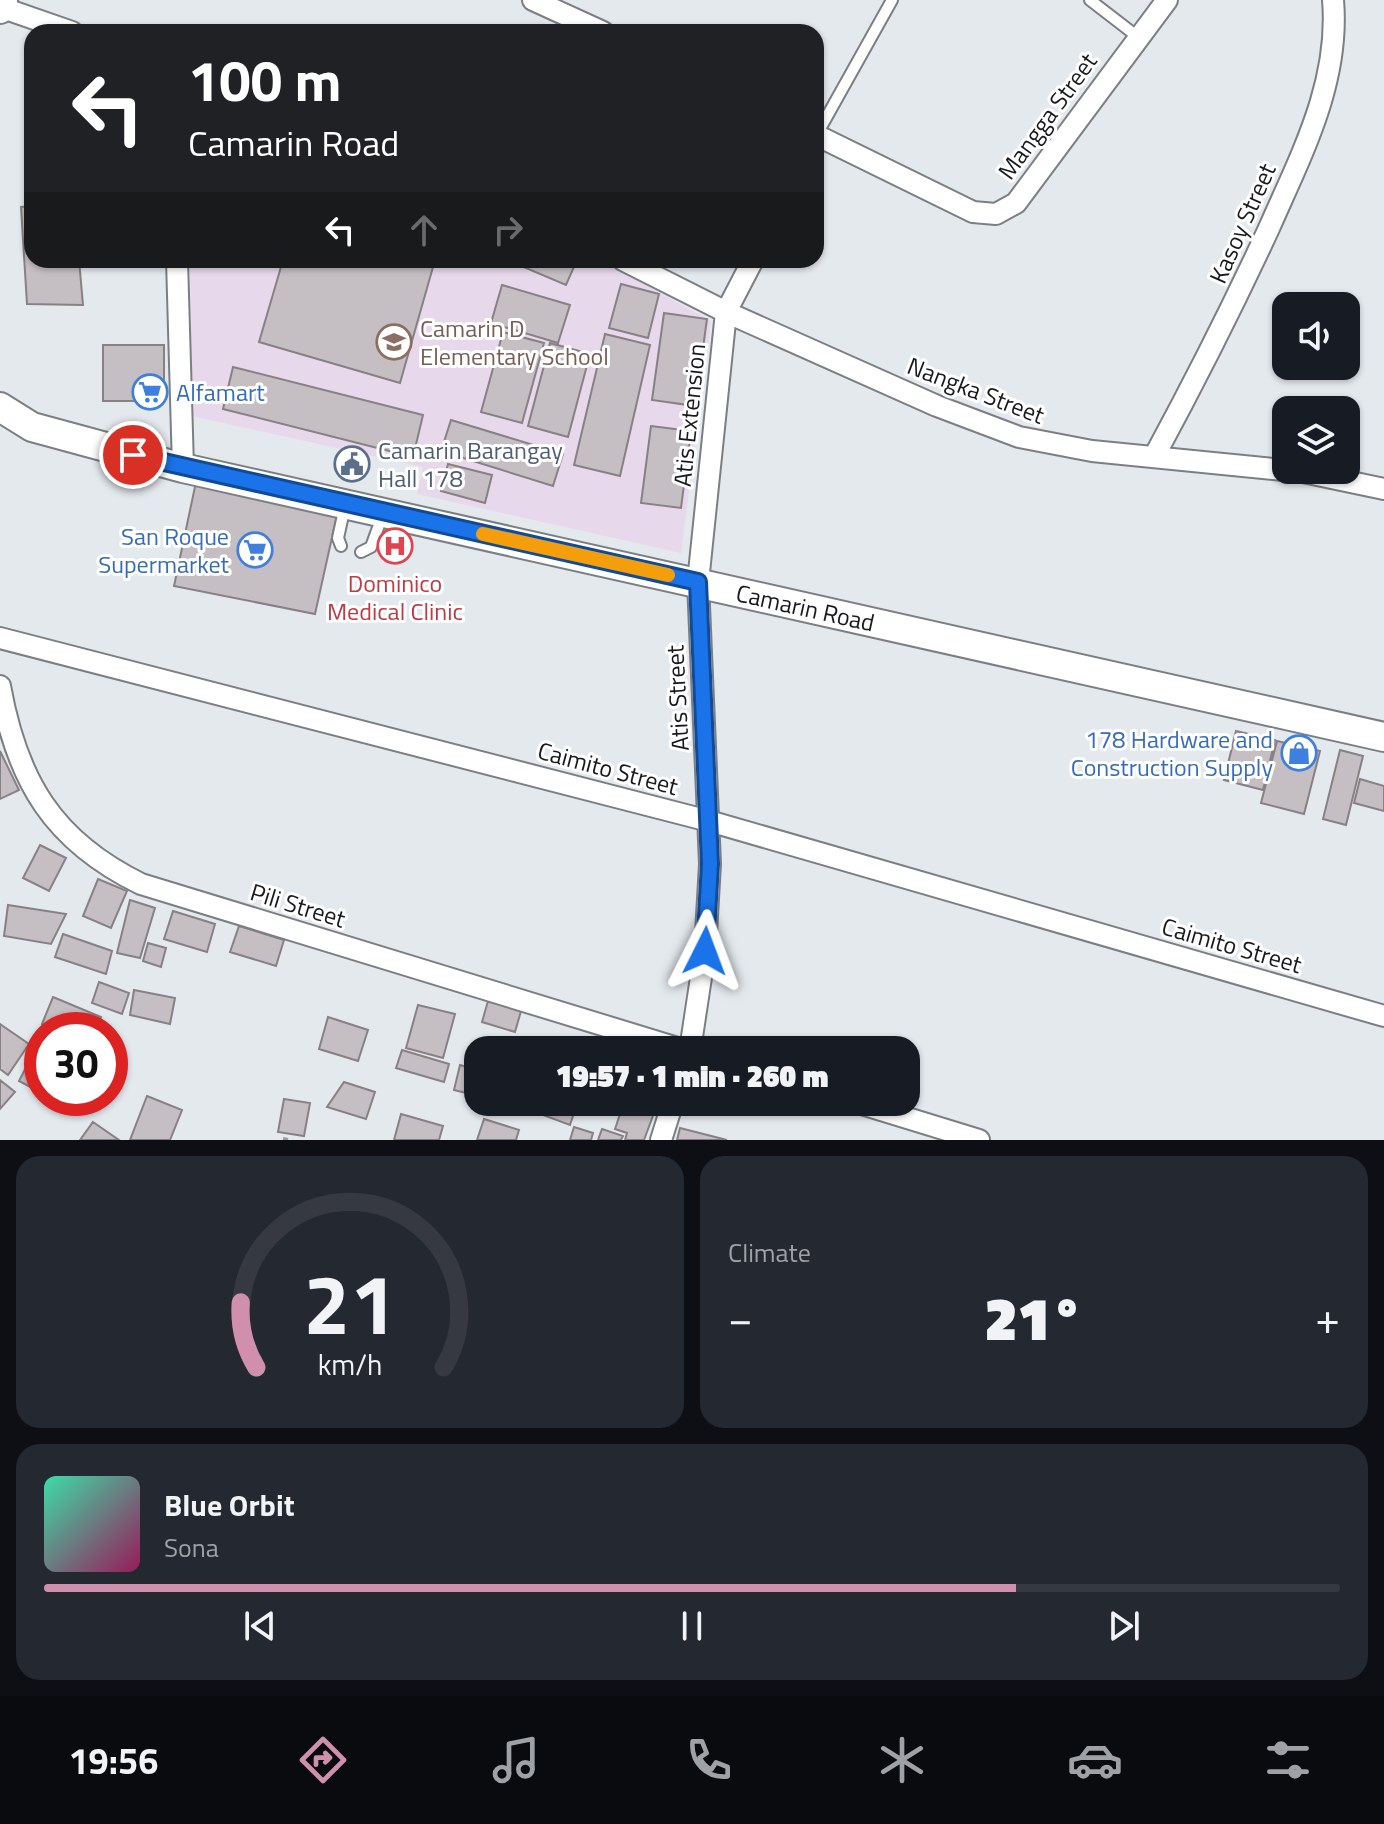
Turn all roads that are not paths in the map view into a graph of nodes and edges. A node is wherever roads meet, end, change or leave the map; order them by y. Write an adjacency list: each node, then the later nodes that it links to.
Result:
1 (3, 0): 7 (main road)
2 (533, 0): 9 (street)
3 (892, 0): 11 (lane)
4 (1090, 0): 10 (lane)
5 (1167, 0): 10 (street, Mangga Street)
6 (1333, 0): 18 (street, Kasoy Street)
7 (0, 8): 8 (street)
8 (48, 24)
9 (586, 24)
10 (1138, 37): 12 (street, Mangga Street)
11 (824, 122)
12 (824, 140)
13 (177, 268): 19 (street)
14 (639, 268): 16 (street, Nangka Street)
15 (749, 268): 16 (street, Atis Extension)
16 (726, 312): 18 (street, Nangka Street); 25 (street, Atis Extension)
17 (0, 407): 19 (main road, Camarin Road)
18 (1155, 455): 20 (street, Nangka Street)
19 (183, 468): 21 (main road, Camarin Road)
20 (1384, 489)
21 (346, 504): 22 (main road, Camarin Road); 23 (lane)
22 (384, 512): 24 (lane); 25 (main road, Camarin Road)
23 (341, 546)
24 (361, 552)
25 (698, 582): 28 (main road, Camarin Road); 29 (street, Atis Street)
26 (0, 638): 29 (street, Caimito Street)
27 (0, 686): 31 (street, Pili Street)
28 (1384, 737)
29 (709, 821): 30 (street, Caimito Street); 32 (street, Atis Street)
30 (1384, 1016)
31 (641, 1036)
32 (690, 1036)
33 (669, 1116): 35 (street)
34 (901, 1116): 36 (street)
35 (661, 1140)
36 (979, 1140)

